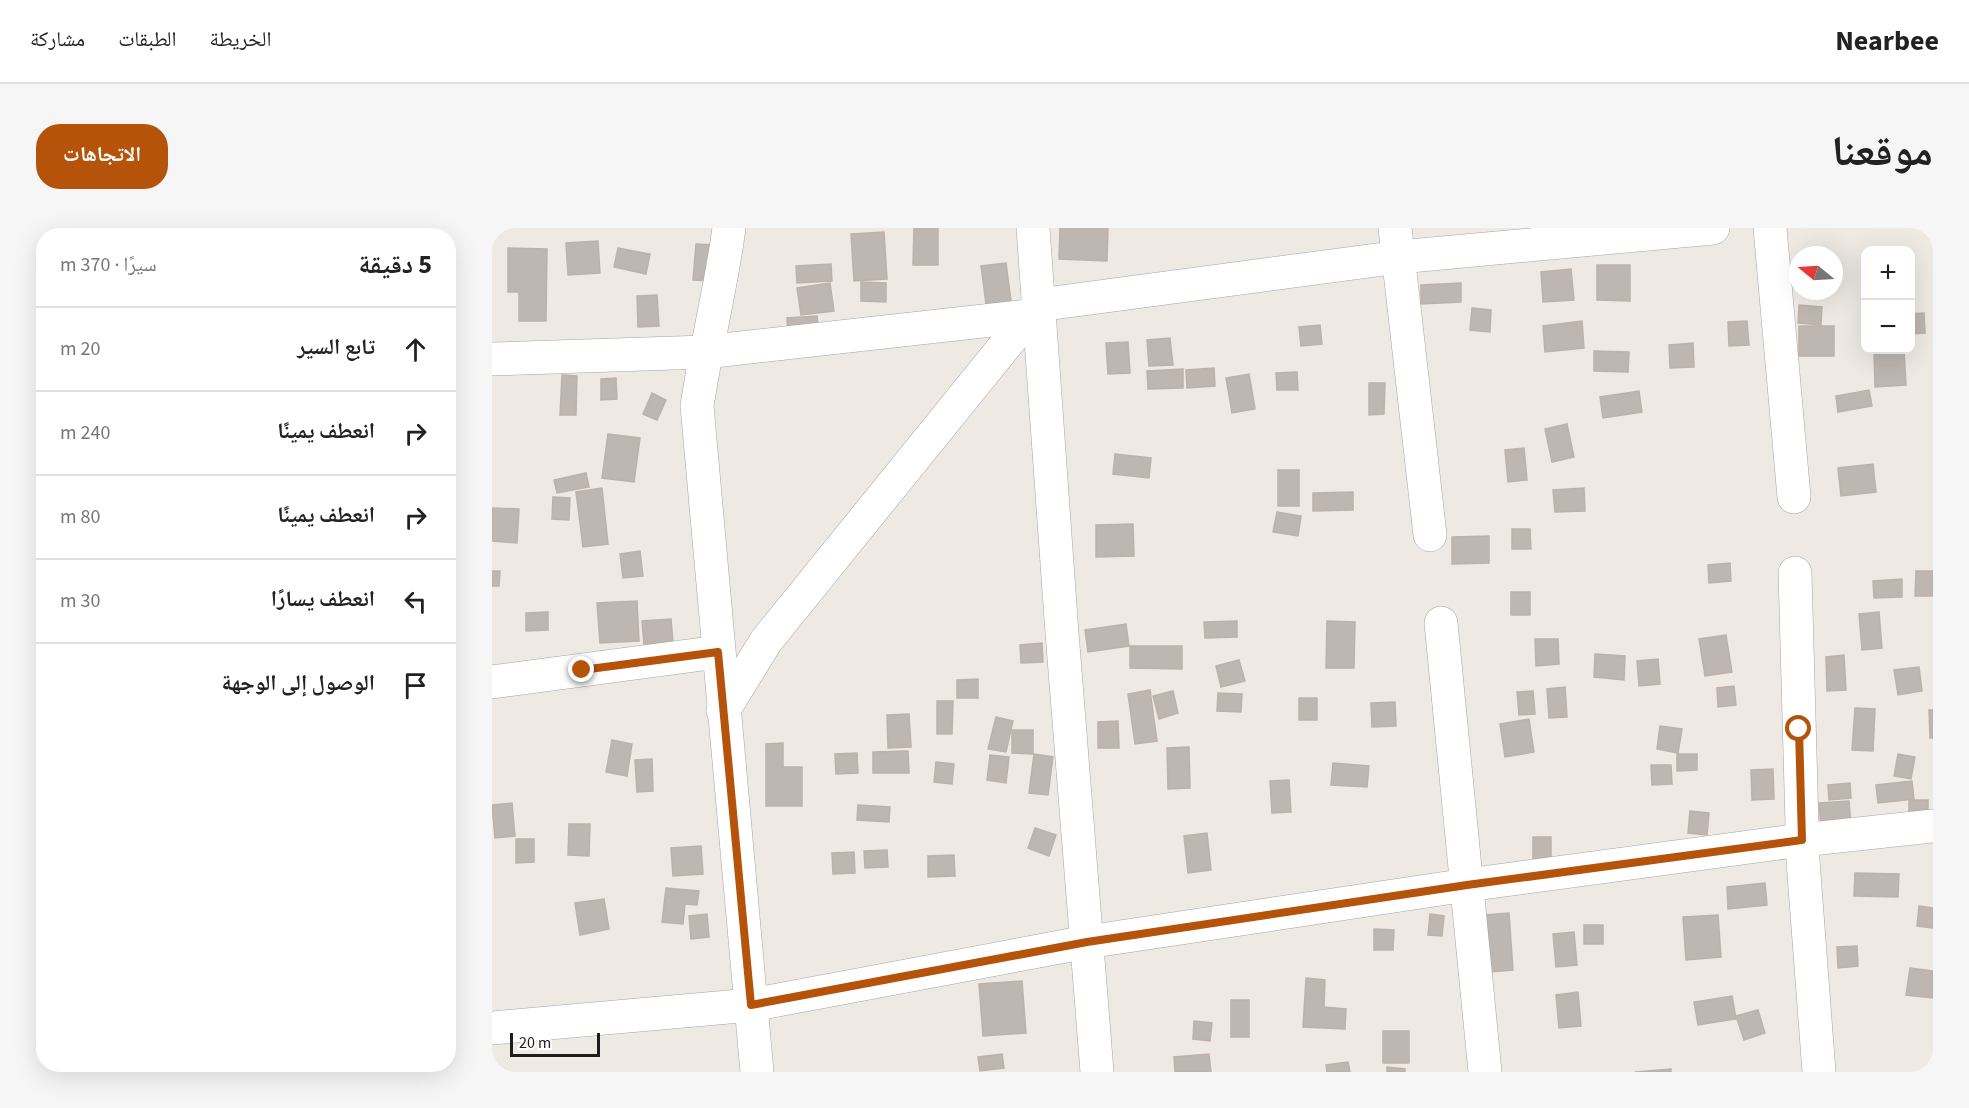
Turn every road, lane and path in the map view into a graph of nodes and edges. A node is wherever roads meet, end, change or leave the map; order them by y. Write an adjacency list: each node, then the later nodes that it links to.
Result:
1 (729, 228): 7 (street)
2 (1033, 228): 6 (street)
3 (1713, 228): 5 (street)
4 (1770, 228): 9 (street)
5 (1397, 243): 6 (street); 10 (street)
6 (1034, 311): 7 (street); 15 (street); 19 (street)
7 (705, 352): 8 (street); 13 (street)
8 (492, 359)
9 (1794, 497)
10 (1430, 535)
11 (1795, 573): 17 (street)
12 (1441, 623): 18 (street)
13 (718, 652): 14 (street); 15 (street)
14 (492, 682)
15 (723, 711): 20 (street)
16 (1933, 826): 17 (street)
17 (1802, 840): 18 (street); 25 (street)
18 (1467, 885): 19 (street); 24 (street)
19 (1087, 942): 20 (street); 23 (street)
20 (751, 1005): 21 (street); 22 (street)
21 (492, 1028)
22 (757, 1072)
23 (1097, 1072)
24 (1485, 1072)
25 (1819, 1072)

